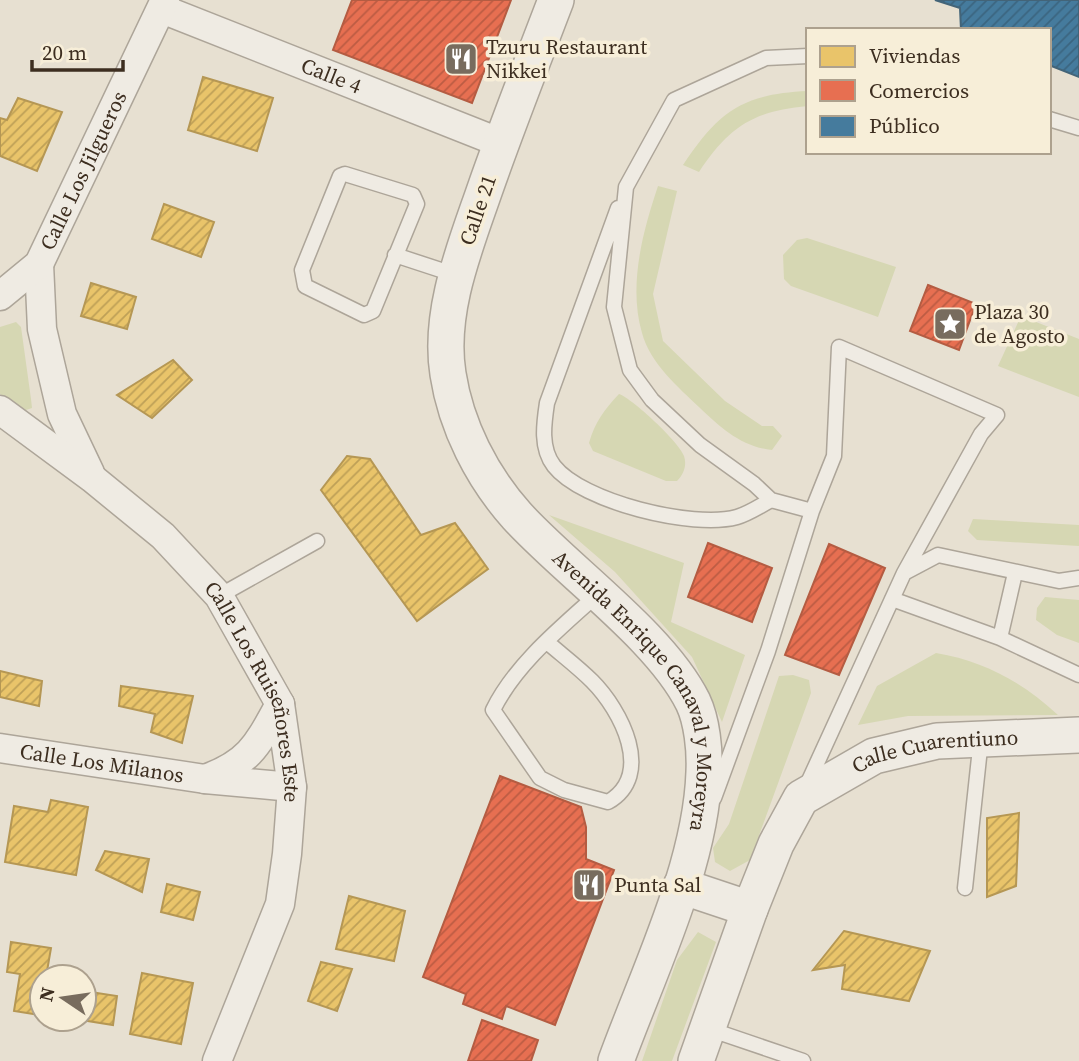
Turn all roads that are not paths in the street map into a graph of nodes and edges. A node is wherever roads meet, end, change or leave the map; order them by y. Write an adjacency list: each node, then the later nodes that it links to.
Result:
1 (556, 0): 6 (street, Calle 21)
2 (164, 4): 6 (street, Calle 4); 9 (street, Calle Los Jilgueros)
3 (806, 56): 7 (lane)
4 (1051, 120): 5 (lane)
5 (1079, 128)
6 (501, 143): 10 (street, Calle 21)
7 (626, 187): 15 (lane); 15 (lane)
8 (395, 256): 8 (lane); 10 (lane)
9 (39, 264): 11 (street, Calle Los Jilgueros); 14 (street, Calle Los Jilgueros)
10 (458, 275): 13 (street, Calle 21)
11 (0, 296)
12 (0, 410): 14 (street, Calle Los Ruiseñores Este)
13 (460, 428): 21 (street, Avenida Enrique Canaval y Moreyra)
14 (92, 478): 22 (street, Calle Los Ruiseñores Este)
15 (771, 500): 16 (lane)
16 (813, 511): 18 (lane); 34 (lane)
17 (317, 541): 22 (lane)
18 (904, 573): 19 (lane); 23 (lane)
19 (1016, 573): 20 (lane); 24 (lane)
20 (1079, 578)
21 (598, 594): 25 (lane); 34 (street, Avenida Enrique Canaval y Moreyra)
22 (219, 596): 27 (street, Calle Los Ruiseñores Este)
23 (892, 599): 24 (lane); 33 (lane)
24 (1000, 638): 26 (lane)
25 (547, 642): 25 (lane)
26 (1079, 675)
27 (280, 704): 31 (street, Calle Los Milanos); 32 (street, Calle Los Ruiseñores Este)
28 (1079, 735): 29 (street, Calle Cuarentiuno)
29 (981, 739): 33 (street, Calle Cuarentiuno); 36 (lane)
30 (0, 748): 31 (street, Calle Los Milanos)
31 (205, 779): 32 (street, Calle Los Milanos)
32 (292, 787): 39 (street, Calle Los Ruiseñores Este)
33 (801, 798): 37 (street)
34 (698, 826): 35 (street, Avenida Enrique Canaval y Moreyra)
35 (681, 886): 37 (street); 40 (street, Avenida Enrique Canaval y Moreyra)
36 (965, 888)
37 (750, 909): 38 (street)
38 (702, 1045): 41 (lane)
39 (217, 1061)
40 (616, 1061)
41 (803, 1061)

